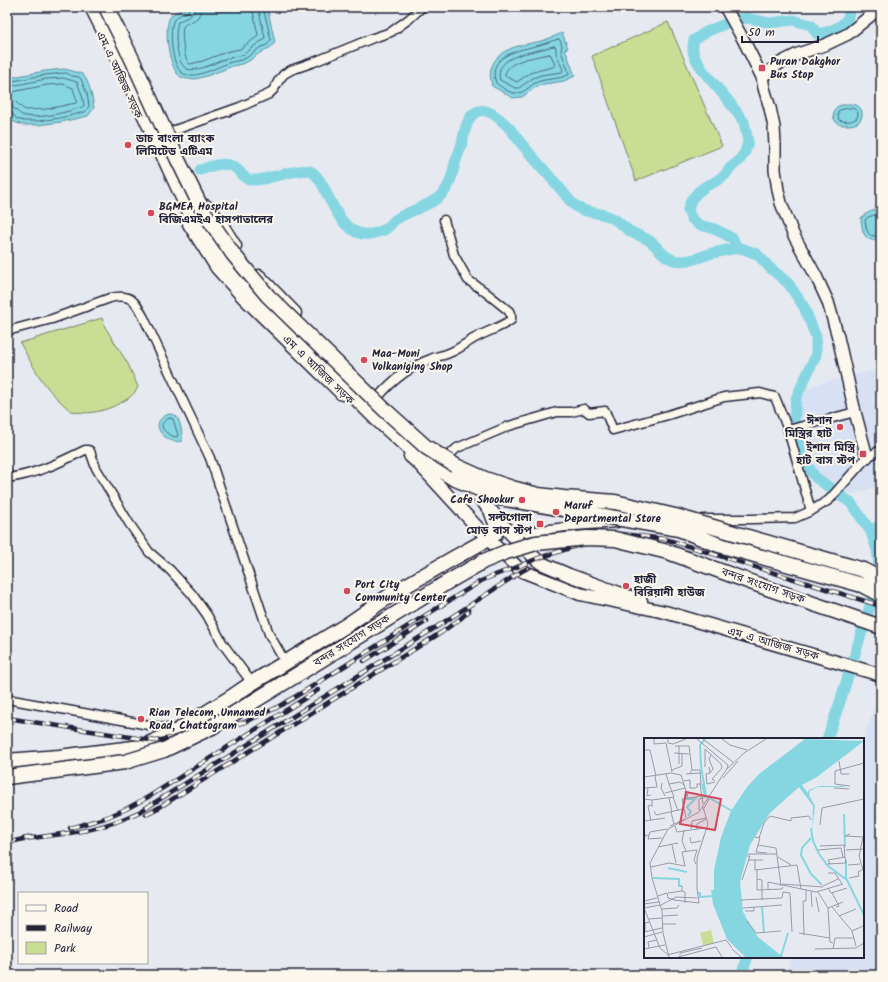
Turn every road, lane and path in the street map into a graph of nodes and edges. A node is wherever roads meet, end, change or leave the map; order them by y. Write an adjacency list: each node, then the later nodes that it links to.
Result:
1 (85, 7): 22 (main road, এম এ আজিজ সড়ক)
2 (92, 7): 24 (highway, bridge)
3 (106, 7): 23 (highway, bridge)
4 (114, 7): 9 (main road, এম এ আজিজ সড়ক)
5 (422, 7): 9 (street)
6 (881, 7): 8 (street)
7 (727, 11): 8 (street)
8 (762, 77): 13 (street)
9 (172, 131): 12 (main road, এম এ আজিজ সড়ক)
10 (444, 220): 12 (street)
11 (7, 331): 27 (street)
12 (379, 396): 17 (main road, এম এ আজিজ সড়ক)
13 (855, 412): 14 (street); 16 (street)
14 (788, 430): 17 (street); 19 (street)
15 (881, 450): 16 (street)
16 (867, 457): 19 (street)
17 (446, 458): 20 (main road, এম এ আজিজ সড়ক)
18 (7, 478): 29 (street)
19 (811, 511): 21 (street)
20 (492, 513): 21 (main road, এম এ আজিজ সড়ক); 22 (highway)
21 (510, 534): 25 (main road, এম এ আজিজ সড়ক)
22 (488, 540): 25 (main road, এম এ আজিজ সড়ক); 27 (highway)
23 (881, 579)
24 (881, 595)
25 (665, 612): 28 (main road, এম এ আজিজ সড়ক)
26 (881, 627): 33 (highway, বন্দর সংযোগ সড়ক, bridge)
27 (285, 662): 29 (highway)
28 (881, 676)
29 (252, 683): 31 (highway)
30 (7, 699): 31 (street)
31 (179, 730): 32 (highway)
32 (7, 761)
33 (7, 777)

